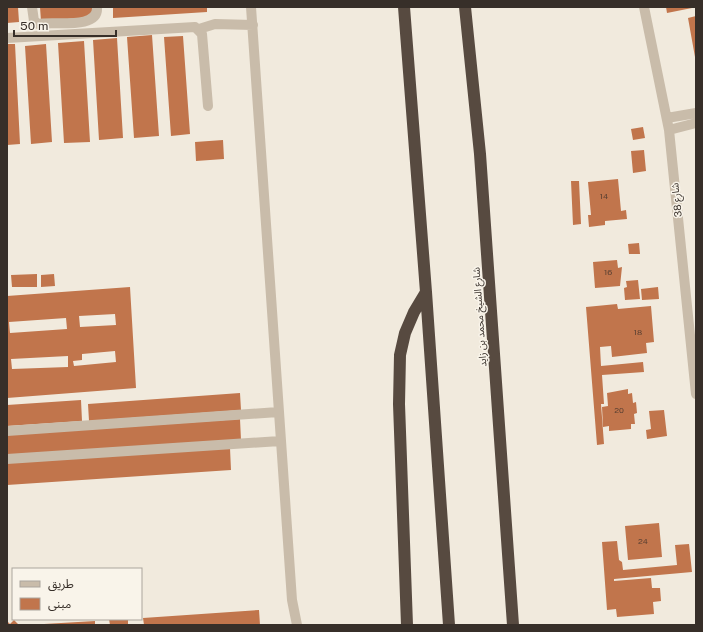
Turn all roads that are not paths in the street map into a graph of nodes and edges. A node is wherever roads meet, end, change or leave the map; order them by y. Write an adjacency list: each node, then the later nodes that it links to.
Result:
1 (32, 7): 2 (street)
2 (98, 7)
3 (251, 7): 7 (street)
4 (404, 7): 15 (highway)
5 (466, 7): 25 (highway, شارع الشيخ محمد بن زايد)
6 (644, 7): 12 (street, شارع 38)
7 (253, 25): 8 (street); 18 (street)
8 (199, 29): 9 (street); 10 (street)
9 (7, 38)
10 (208, 106)
11 (696, 113): 12 (street)
12 (667, 118): 14 (street, شارع 38)
13 (696, 123): 14 (street)
14 (669, 130): 16 (street, شارع 38)
15 (426, 292): 23 (highway); 24 (highway)
16 (694, 350): 17 (street, شارع 38)
17 (696, 394)
18 (278, 412): 19 (street); 20 (street)
19 (7, 431)
20 (280, 441): 21 (street); 22 (street)
21 (7, 459)
22 (298, 625)
23 (407, 625)
24 (449, 625)
25 (513, 625)

